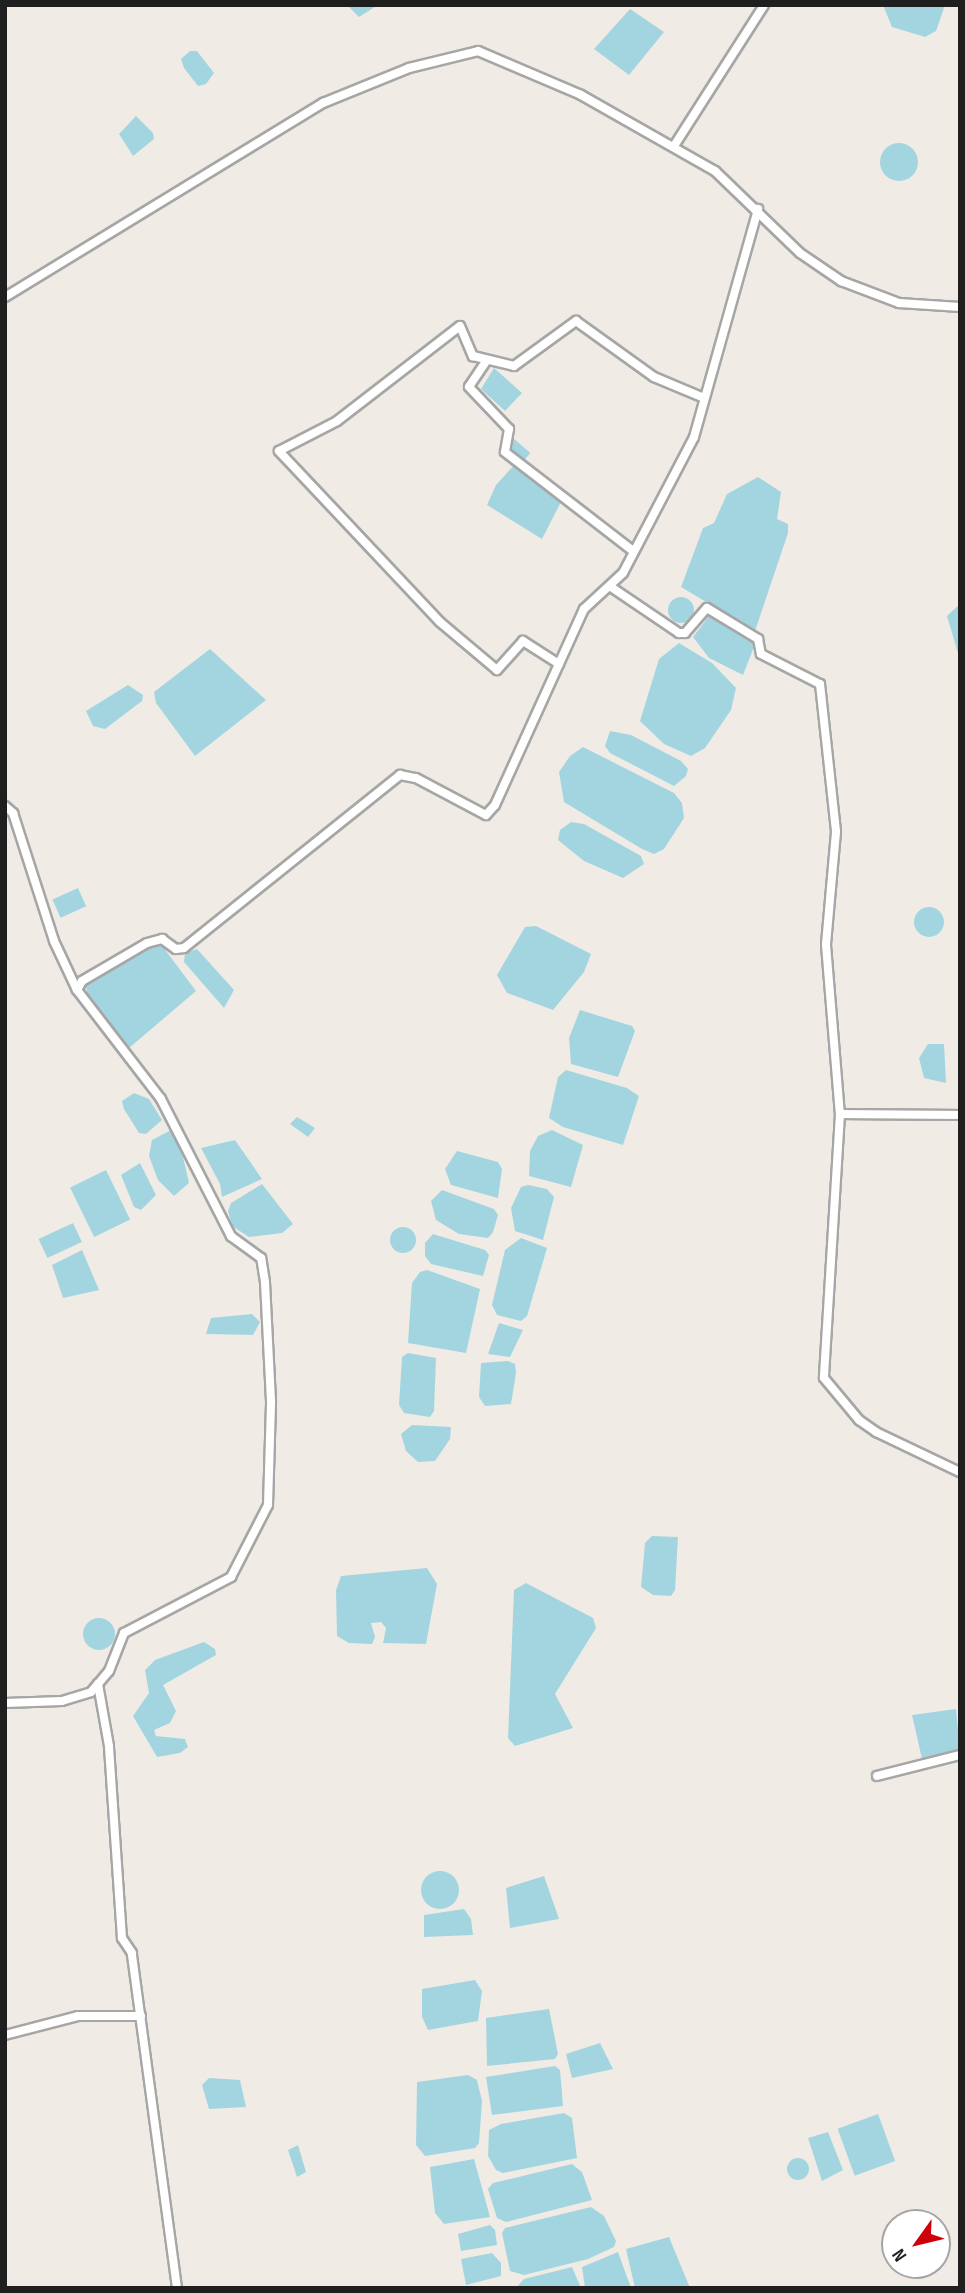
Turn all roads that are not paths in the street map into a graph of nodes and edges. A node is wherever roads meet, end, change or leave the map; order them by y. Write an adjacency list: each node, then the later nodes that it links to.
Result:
1 (764, 5): 2 (street)
2 (674, 145): 3 (street); 4 (street)
3 (758, 209): 5 (street); 7 (street)
4 (5, 297)
5 (960, 307)
6 (487, 360): 7 (street); 8 (street); 10 (street)
7 (704, 398): 8 (street)
8 (633, 551): 9 (street)
9 (611, 587): 10 (street); 13 (street)
10 (559, 664): 12 (street)
11 (5, 806): 12 (street)
12 (77, 990): 16 (street)
13 (840, 1114): 14 (street); 15 (street)
14 (960, 1115)
15 (960, 1472)
16 (98, 1684): 17 (street); 20 (street)
17 (5, 1703)
18 (960, 1755): 19 (street)
19 (877, 1776)
20 (141, 2015): 21 (street); 22 (street)
21 (5, 2035)
22 (177, 2288)

